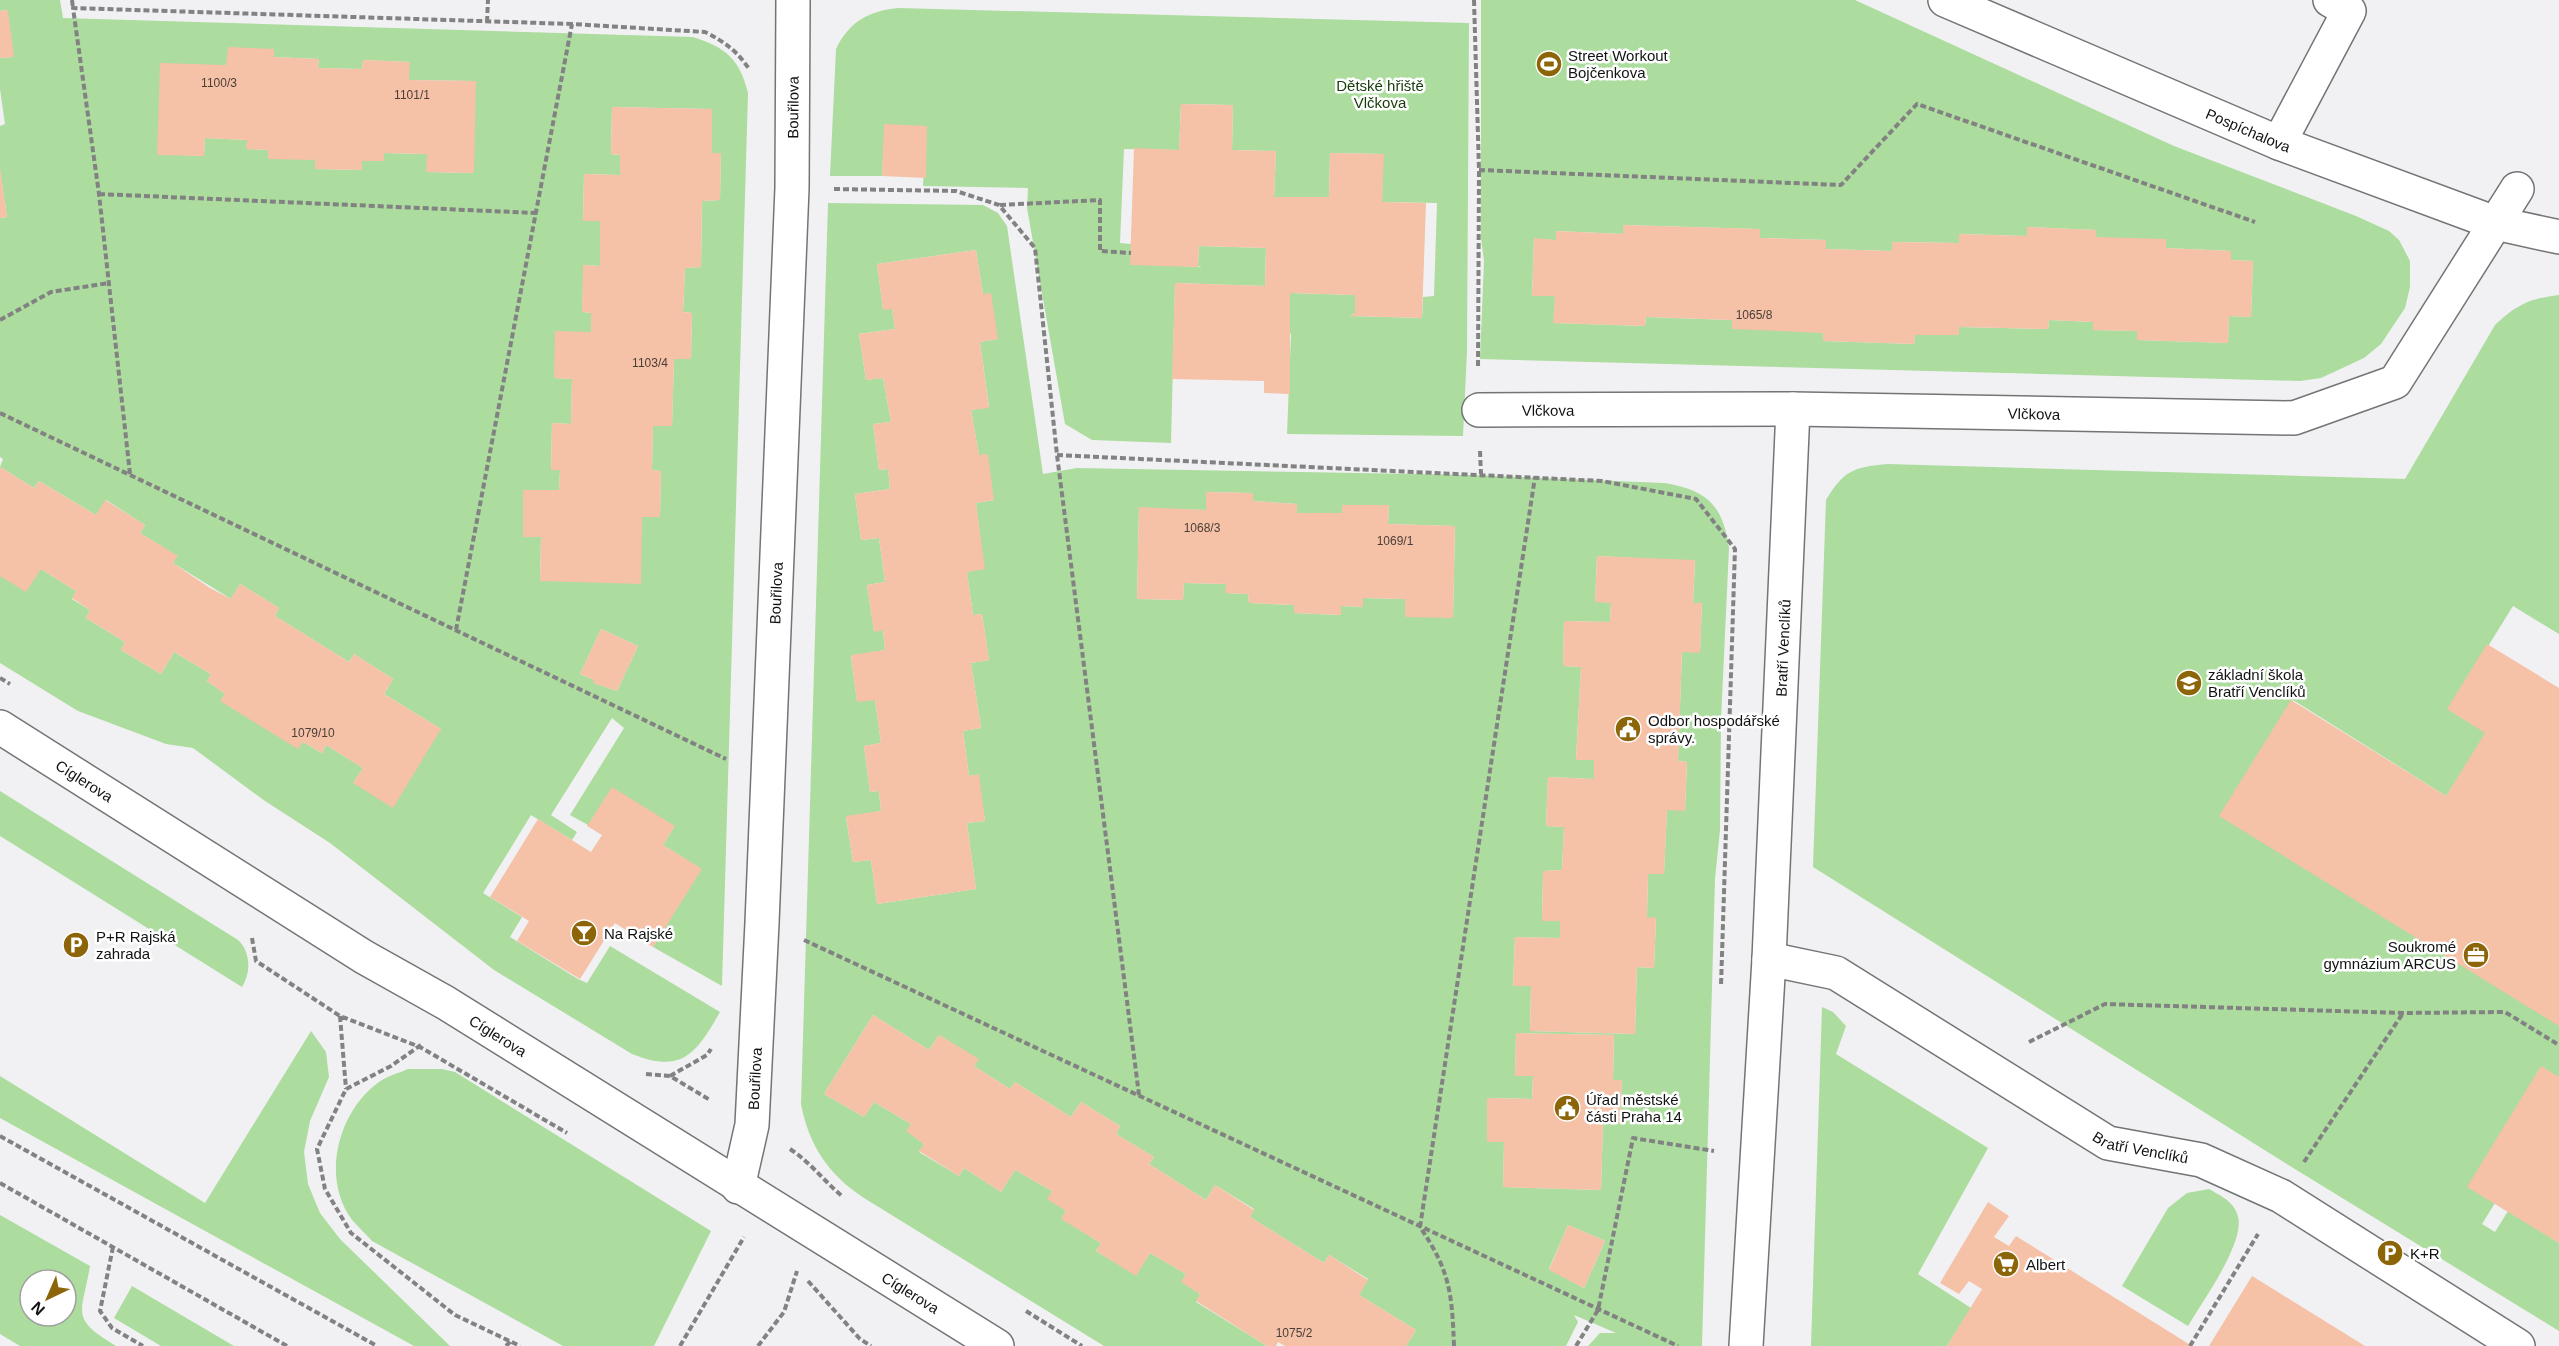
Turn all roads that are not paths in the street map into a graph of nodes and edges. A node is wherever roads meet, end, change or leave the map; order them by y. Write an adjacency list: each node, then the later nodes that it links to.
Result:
1 (793, 0): 12 (street, Bouřilova)
2 (1946, 0): 4 (street, Pospíchalova)
3 (2330, 0): 4 (street)
4 (2279, 142): 6 (street, Pospíchalova)
5 (2517, 189): 6 (street, Vlčkova)
6 (2495, 223): 7 (street, Pospíchalova); 8 (street, Vlčkova)
7 (2559, 237)
8 (1793, 409): 9 (street, Vlčkova); 11 (street, Bratří Venclíků)
9 (1479, 410)
10 (0, 727): 12 (street, Cíglerova)
11 (1769, 959): 13 (street, Bratří Venclíků); 15 (street, Bratří Venclíků)
12 (738, 1187): 14 (street, Cíglerova)
13 (2513, 1345)
14 (997, 1346)
15 (1746, 1346)

